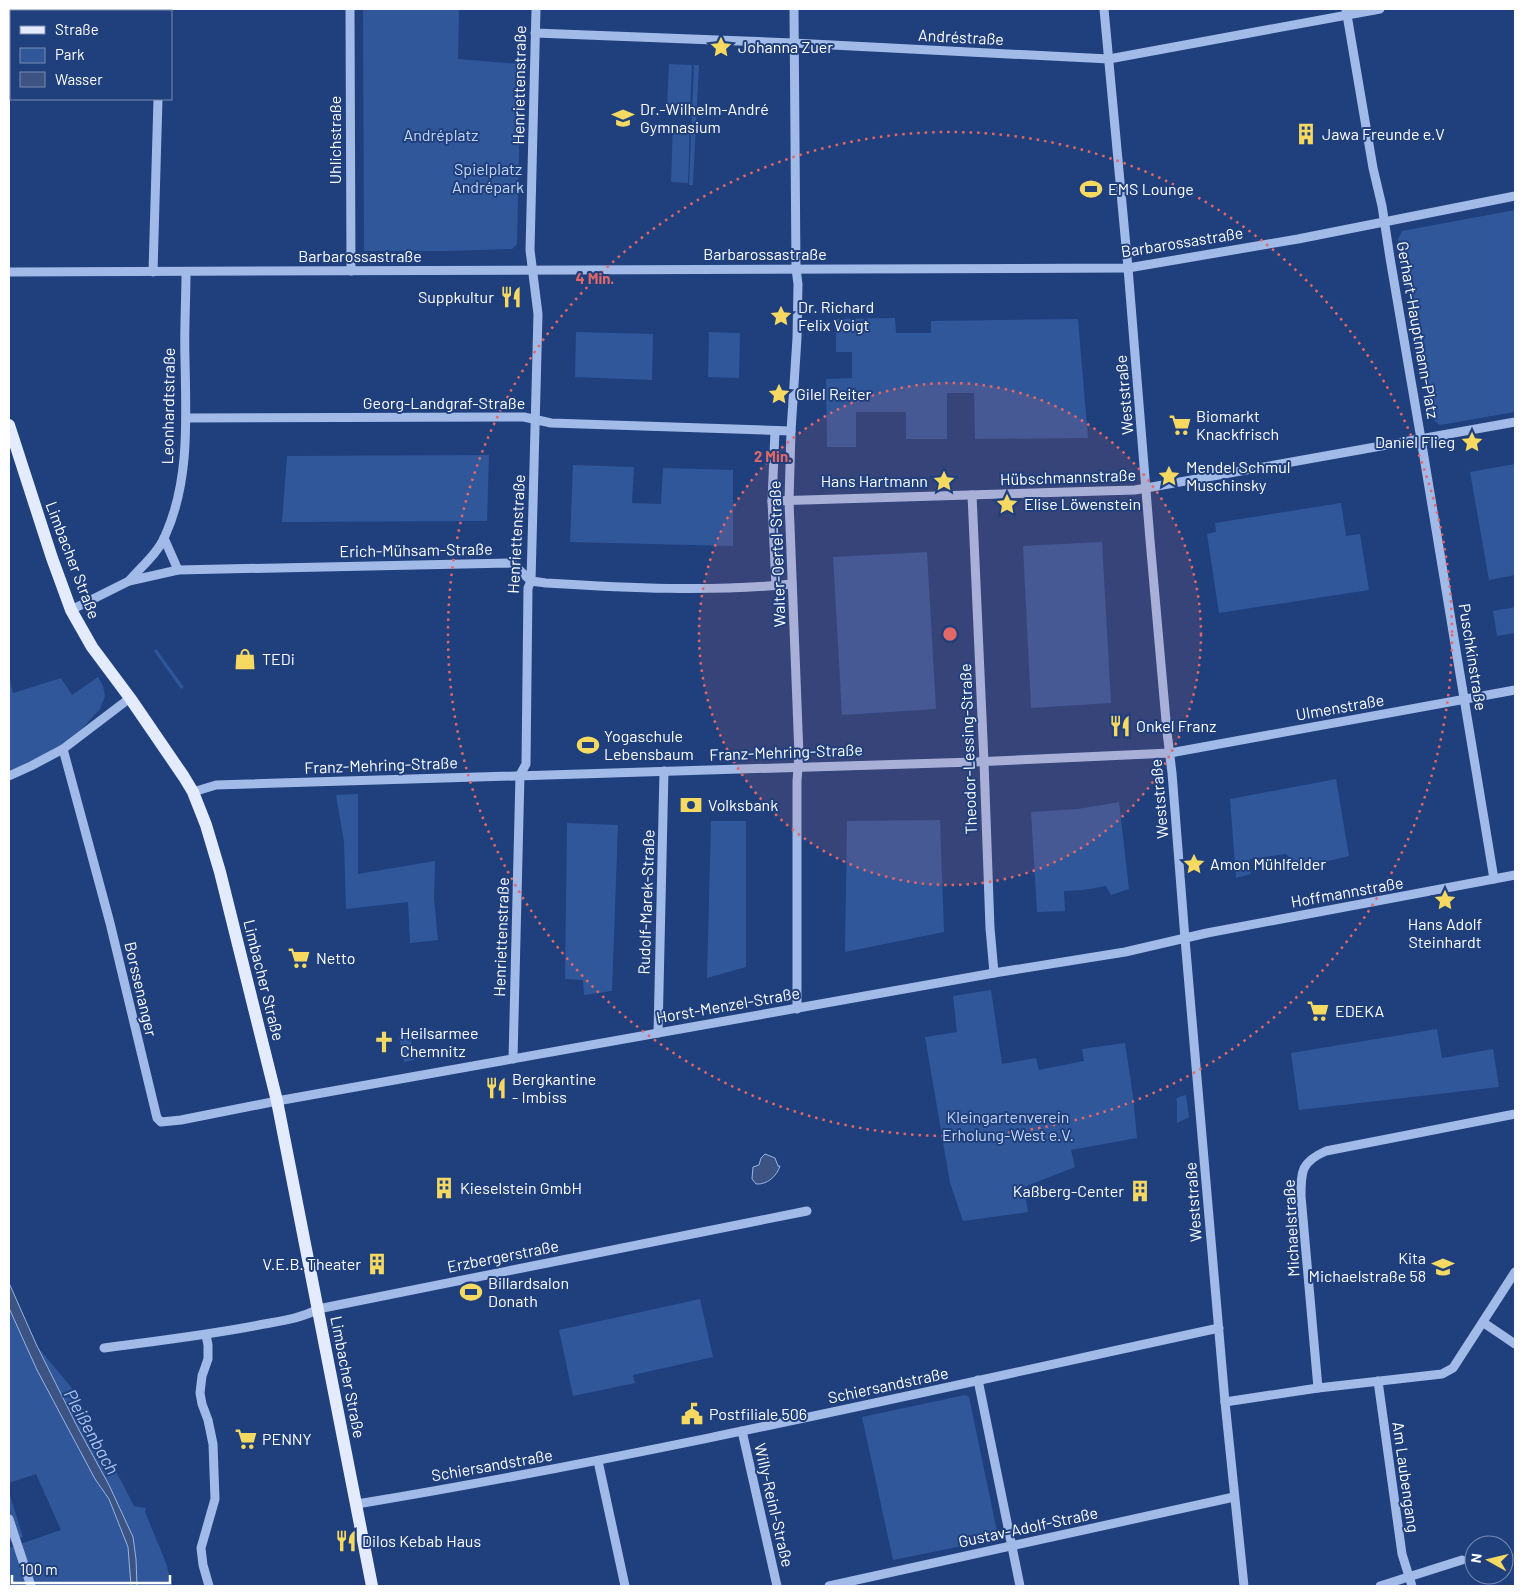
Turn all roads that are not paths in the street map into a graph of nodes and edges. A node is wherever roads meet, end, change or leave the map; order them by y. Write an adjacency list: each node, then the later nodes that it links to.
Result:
1 (350, 9): 16 (street, Uhlichstraße)
2 (536, 9): 7 (street, Henriettenstraße)
3 (794, 9): 8 (street, Walter-Oertel-Straße)
4 (1104, 9): 9 (street, Weststraße)
5 (1380, 9): 6 (street, Andréstraße)
6 (1347, 12): 9 (street, Andréstraße); 12 (street, Gerhart-Hauptmann-Platz)
7 (535, 33): 8 (street, Andréstraße); 15 (street, Henriettenstraße)
8 (794, 43): 9 (street, Andréstraße); 14 (street, Walter-Oertel-Straße)
9 (1109, 59): 13 (street, Weststraße)
10 (158, 100): 18 (street)
11 (1515, 196): 12 (street, Barbarossastraße)
12 (1384, 222): 13 (street, Barbarossastraße); 26 (street, Gerhart-Hauptmann-Platz)
13 (1128, 268): 14 (street, Barbarossastraße); 27 (street, Weststraße)
14 (796, 269): 15 (street, Barbarossastraße); 25 (street, Walter-Oertel-Straße)
15 (533, 270): 16 (street, Barbarossastraße); 21 (street, Henriettenstraße)
16 (351, 271): 19 (street, Barbarossastraße)
17 (9, 272): 18 (street, Barbarossastraße)
18 (153, 272): 19 (street, Barbarossastraße)
19 (186, 272): 20 (street, Leonhardtstraße)
20 (186, 418): 21 (street, Georg-Landgraf-Straße); 31 (street, Leonhardtstraße)
21 (536, 420): 24 (street, Georg-Landgraf-Straße); 34 (street, Henriettenstraße)
22 (1515, 422): 26 (street, Gerhart-Hauptmann-Platz)
23 (9, 425): 37 (main road, Limbacher Straße)
24 (775, 431): 25 (street, Georg-Landgraf-Straße); 29 (street, Walter-Oertel-Straße)
25 (791, 431): 30 (street, Walter-Oertel-Straße)
26 (1421, 439): 27 (street, Hübschmannstraße); 40 (street, Puschkinstraße)
27 (1147, 489): 28 (street, Hübschmannstraße); 42 (street, Weststraße)
28 (972, 495): 30 (street, Hübschmannstraße); 43 (street, Theodor-Lessing-Straße)
29 (772, 501): 30 (street, Hübschmannstraße); 36 (street, Walter-Oertel-Straße)
30 (789, 501): 35 (street, Walter-Oertel-Straße)
31 (164, 538): 32 (street); 33 (street, Leonhardtstraße)
32 (178, 570): 33 (street, Erich-Mühsam-Straße); 34 (street, Erich-Mühsam-Straße)
33 (129, 581): 37 (street, Erich-Mühsam-Straße)
34 (531, 581): 36 (street); 46 (street, Henriettenstraße)
35 (792, 584): 36 (street); 44 (street, Walter-Oertel-Straße)
36 (776, 586)
37 (71, 610): 39 (main road, Limbacher Straße)
38 (1515, 690): 40 (street, Ulmenstraße)
39 (130, 698): 41 (street); 48 (main road, Limbacher Straße)
40 (1465, 699): 42 (street, Ulmenstraße); 50 (street, Puschkinstraße)
41 (63, 748): 47 (street); 56 (street, Borssenanger)
42 (1170, 753): 43 (street, Franz-Mehring-Straße); 51 (street, Weststraße)
43 (984, 762): 44 (street, Franz-Mehring-Straße); 52 (street, Theodor-Lessing-Straße)
44 (798, 767): 45 (street, Franz-Mehring-Straße); 53 (street, Walter-Oertel-Straße)
45 (664, 771): 46 (street, Franz-Mehring-Straße); 54 (street, Rudolf-Marek-Straße)
46 (520, 775): 48 (street, Franz-Mehring-Straße); 55 (street, Henriettenstraße)
47 (9, 776)
48 (193, 792): 56 (main road, Limbacher Straße)
49 (1515, 875): 50 (street, Hoffmannstraße)
50 (1494, 879): 51 (street, Hoffmannstraße)
51 (1185, 939): 52 (street, Horst-Menzel-Straße); 62 (street, Weststraße)
52 (994, 973): 53 (street, Horst-Menzel-Straße)
53 (796, 1009): 54 (street, Horst-Menzel-Straße)
54 (658, 1033): 55 (street, Horst-Menzel-Straße)
55 (513, 1059): 56 (street, Horst-Menzel-Straße)
56 (277, 1101): 60 (main road, Limbacher Straße)
57 (1515, 1114): 68 (street, Michaelstraße)
58 (807, 1211): 60 (street, Erzbergerstraße)
59 (1515, 1272): 61 (street)
60 (318, 1309): 63 (street, Erzbergerstraße); 73 (main road, Limbacher Straße)
61 (1484, 1322): 64 (street); 67 (street)
62 (1219, 1328): 66 (street, Schiersandstraße); 69 (street, Weststraße)
63 (206, 1335): 65 (street, Erzbergerstraße); 79 (street)
64 (1515, 1344)
65 (104, 1348)
66 (978, 1380): 70 (street, Schiersandstraße); 75 (street)
67 (1378, 1381): 68 (street); 77 (street, Am Laubengang)
68 (1318, 1388): 69 (street)
69 (1225, 1402): 72 (street, Weststraße)
70 (742, 1431): 71 (street, Schiersandstraße); 82 (street, Willy-Reinl-Straße)
71 (598, 1461): 73 (street, Schiersandstraße); 81 (street)
72 (1234, 1497): 75 (street, Gustav-Adolf-Straße); 85 (street, Weststraße)
73 (356, 1504): 80 (main road, Limbacher Straße)
74 (9, 1519): 78 (street)
75 (1011, 1545): 83 (street, Gustav-Adolf-Straße); 84 (street)
76 (1462, 1560): 77 (street)
77 (1408, 1577): 86 (street); 87 (street, Am Laubengang)
78 (31, 1586)
79 (208, 1586)
80 (372, 1586)
81 (625, 1586)
82 (777, 1586)
83 (829, 1586)
84 (1020, 1586)
85 (1244, 1586)
86 (1380, 1586)
87 (1412, 1586)

